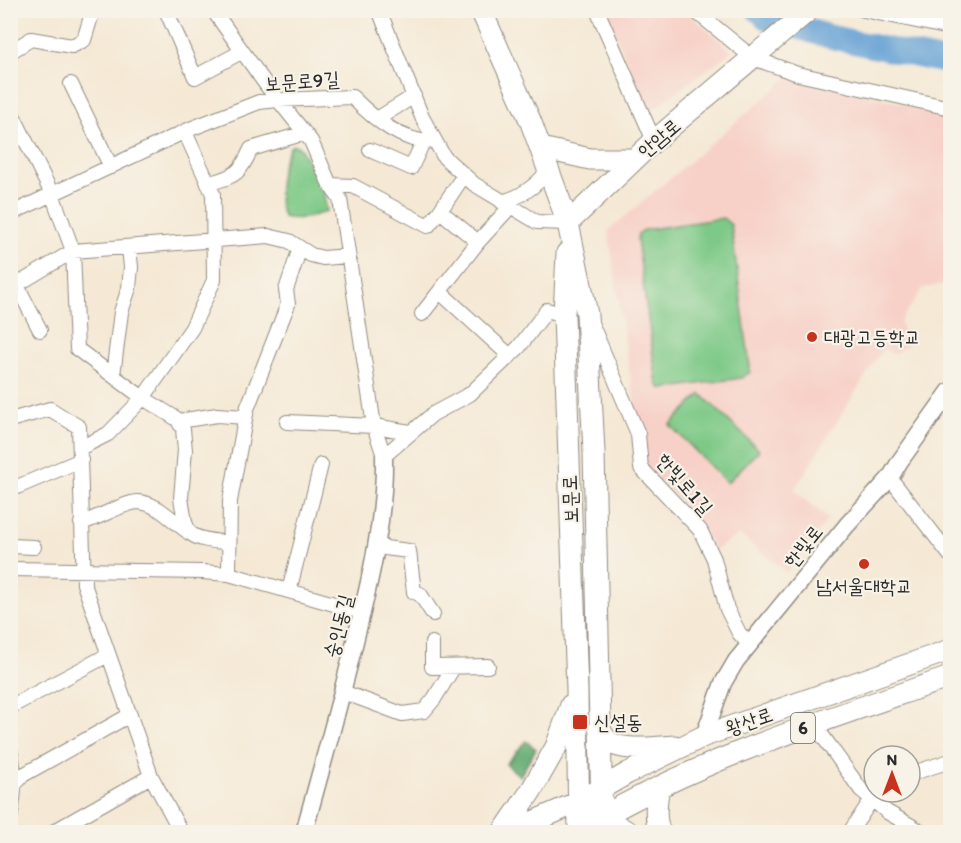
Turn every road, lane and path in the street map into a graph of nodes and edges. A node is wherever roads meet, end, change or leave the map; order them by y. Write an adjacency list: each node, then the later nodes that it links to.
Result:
1 (93, 10): 11 (street)
2 (166, 10): 12 (street)
3 (213, 10): 12 (street, 숭인동길)
4 (379, 10): 15 (street)
5 (481, 10): 24 (main road, 보문로)
6 (597, 10): 23 (street)
7 (694, 10): 13 (street)
8 (809, 10): 13 (main road, 안암로)
9 (864, 10): 10 (street)
10 (951, 28)
11 (10, 52)
12 (241, 52): 16 (street, 숭인동길)
13 (753, 58): 17 (street); 23 (main road, 안암로)
14 (71, 84): 27 (street)
15 (414, 96): 19 (street); 22 (street)
16 (278, 100): 19 (street, 보문로9길); 20 (street, 보문로9길); 21 (street, 숭인동길)
17 (951, 108)
18 (10, 109): 32 (street)
19 (376, 119): 22 (street, 보문로9길)
20 (185, 132): 27 (street, 보문로9길); 30 (street)
21 (306, 134): 30 (street); 31 (street, 숭인동길)
22 (429, 141): 25 (street); 29 (street)
23 (654, 141): 26 (main road, 안암로)
24 (541, 148): 26 (main road); 28 (main road, 보문로)
25 (370, 150)
26 (635, 159): 36 (main road, 안암로)
27 (111, 167): 32 (street, 보문로9길)
28 (549, 171): 33 (street); 36 (main road, 보문로)
29 (464, 175): 33 (street); 34 (street)
30 (208, 184): 37 (street)
31 (330, 185): 34 (street); 42 (street, 숭인동길)
32 (52, 194): 35 (street, 보문로9길); 41 (street)
33 (506, 205): 36 (street); 38 (street)
34 (440, 211): 38 (street)
35 (10, 214)
36 (568, 223): 47 (main road, 보문로); 48 (main road, 보문로)
37 (214, 239): 39 (street); 40 (street); 53 (street)
38 (478, 242): 45 (street)
39 (129, 248): 41 (street); 51 (street)
40 (300, 248): 42 (street); 54 (street)
41 (73, 251): 44 (street); 51 (street)
42 (348, 256): 58 (street, 숭인동길)
43 (10, 272): 44 (street)
44 (14, 287): 49 (street)
45 (440, 292): 46 (street); 50 (street)
46 (422, 314)
47 (587, 314): 79 (street, 한빛로1길); 91 (main road, 보문로)
48 (564, 315): 50 (street); 85 (main road, 보문로)
49 (40, 330)
50 (510, 356): 59 (street)
51 (113, 375): 53 (street)
52 (951, 392): 63 (street, 한빛로)
53 (143, 398): 56 (street); 60 (street)
54 (245, 417): 56 (street); 67 (street)
55 (10, 420): 60 (street)
56 (178, 421): 66 (street)
57 (287, 422): 58 (street)
58 (374, 426): 59 (street); 61 (street, 숭인동길)
59 (410, 432): 61 (street)
60 (81, 454): 64 (street); 65 (street)
61 (384, 456): 70 (street, 숭인동길)
62 (321, 465): 75 (street)
63 (890, 478): 71 (street); 79 (street, 한빛로)
64 (10, 490)
65 (81, 523): 66 (street); 73 (street)
66 (189, 533): 67 (street)
67 (229, 543): 74 (street)
68 (10, 546): 69 (street)
69 (34, 547)
70 (377, 547): 76 (street, 숭인동길); 77 (street)
71 (951, 555)
72 (10, 569): 73 (street)
73 (82, 571): 74 (street); 81 (street)
74 (229, 574): 75 (street)
75 (289, 591): 76 (street)
76 (362, 612): 86 (street, 숭인동길)
77 (433, 614)
78 (432, 643): 83 (street)
79 (749, 644): 92 (street, 한빛로)
80 (951, 650): 92 (main road, 왕산로 / 6)
81 (108, 654): 87 (street); 88 (street)
82 (488, 666): 83 (street)
83 (453, 668): 86 (street)
84 (951, 677): 89 (main road, 왕산로 / 6)
85 (577, 690): 90 (main road, 보문로); 110 (main road)
86 (343, 692): 109 (street, 숭인동길)
87 (10, 707)
88 (130, 716): 97 (street); 99 (street)
89 (814, 724): 98 (street); 100 (main road, 왕산로 / 6)
90 (577, 727): 91 (main road); 102 (main road, 보문로)
91 (599, 728): 93 (main road); 101 (main road, 보문로)
92 (704, 736): 93 (main road, 왕산로 / 6)
93 (681, 746): 101 (main road, 왕산로 / 6)
94 (10, 748): 99 (street)
95 (951, 761): 96 (street)
96 (922, 770)
97 (151, 776): 107 (street); 108 (street)
98 (862, 783)
99 (13, 785): 106 (street)
100 (659, 788): 105 (main road, 왕산로); 114 (main road)
101 (602, 789): 102 (main road, 왕산로); 105 (main road, 보문로)
102 (578, 802): 105 (main road); 111 (main road, 왕산로); 112 (main road, 보문로)
103 (863, 804): 115 (street)
104 (880, 804): 116 (street)
105 (602, 817): 112 (main road, 왕산로); 113 (main road)
106 (10, 819)
107 (53, 832)
108 (181, 832)
109 (304, 832)
110 (503, 832)
111 (510, 832)
112 (578, 832)
113 (628, 832)
114 (660, 832)
115 (850, 832)
116 (922, 832)

